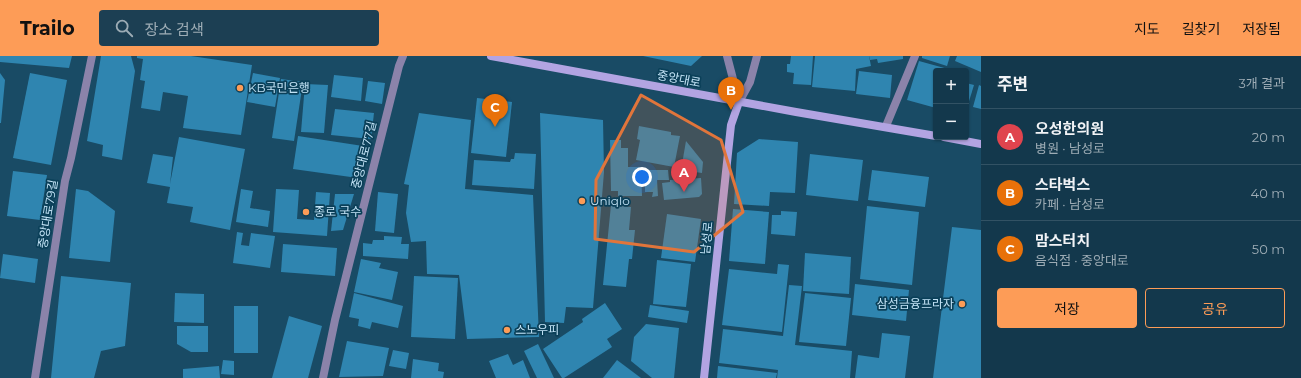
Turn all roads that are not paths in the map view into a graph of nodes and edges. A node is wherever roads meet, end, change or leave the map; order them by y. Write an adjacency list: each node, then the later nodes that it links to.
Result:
1 (92, 56): 12 (street, 중앙대로79길)
2 (403, 56): 13 (street, 중앙대로77길)
3 (491, 56): 7 (main road, 중앙대로)
4 (727, 56): 7 (street)
5 (757, 56): 7 (street)
6 (915, 56): 8 (street)
7 (738, 102): 8 (main road, 중앙대로); 14 (main road, 남성로)
8 (886, 126): 9 (main road, 중앙대로)
9 (933, 135)
10 (960, 140): 11 (main road)
11 (981, 144)
12 (35, 378)
13 (323, 378)
14 (704, 378)

